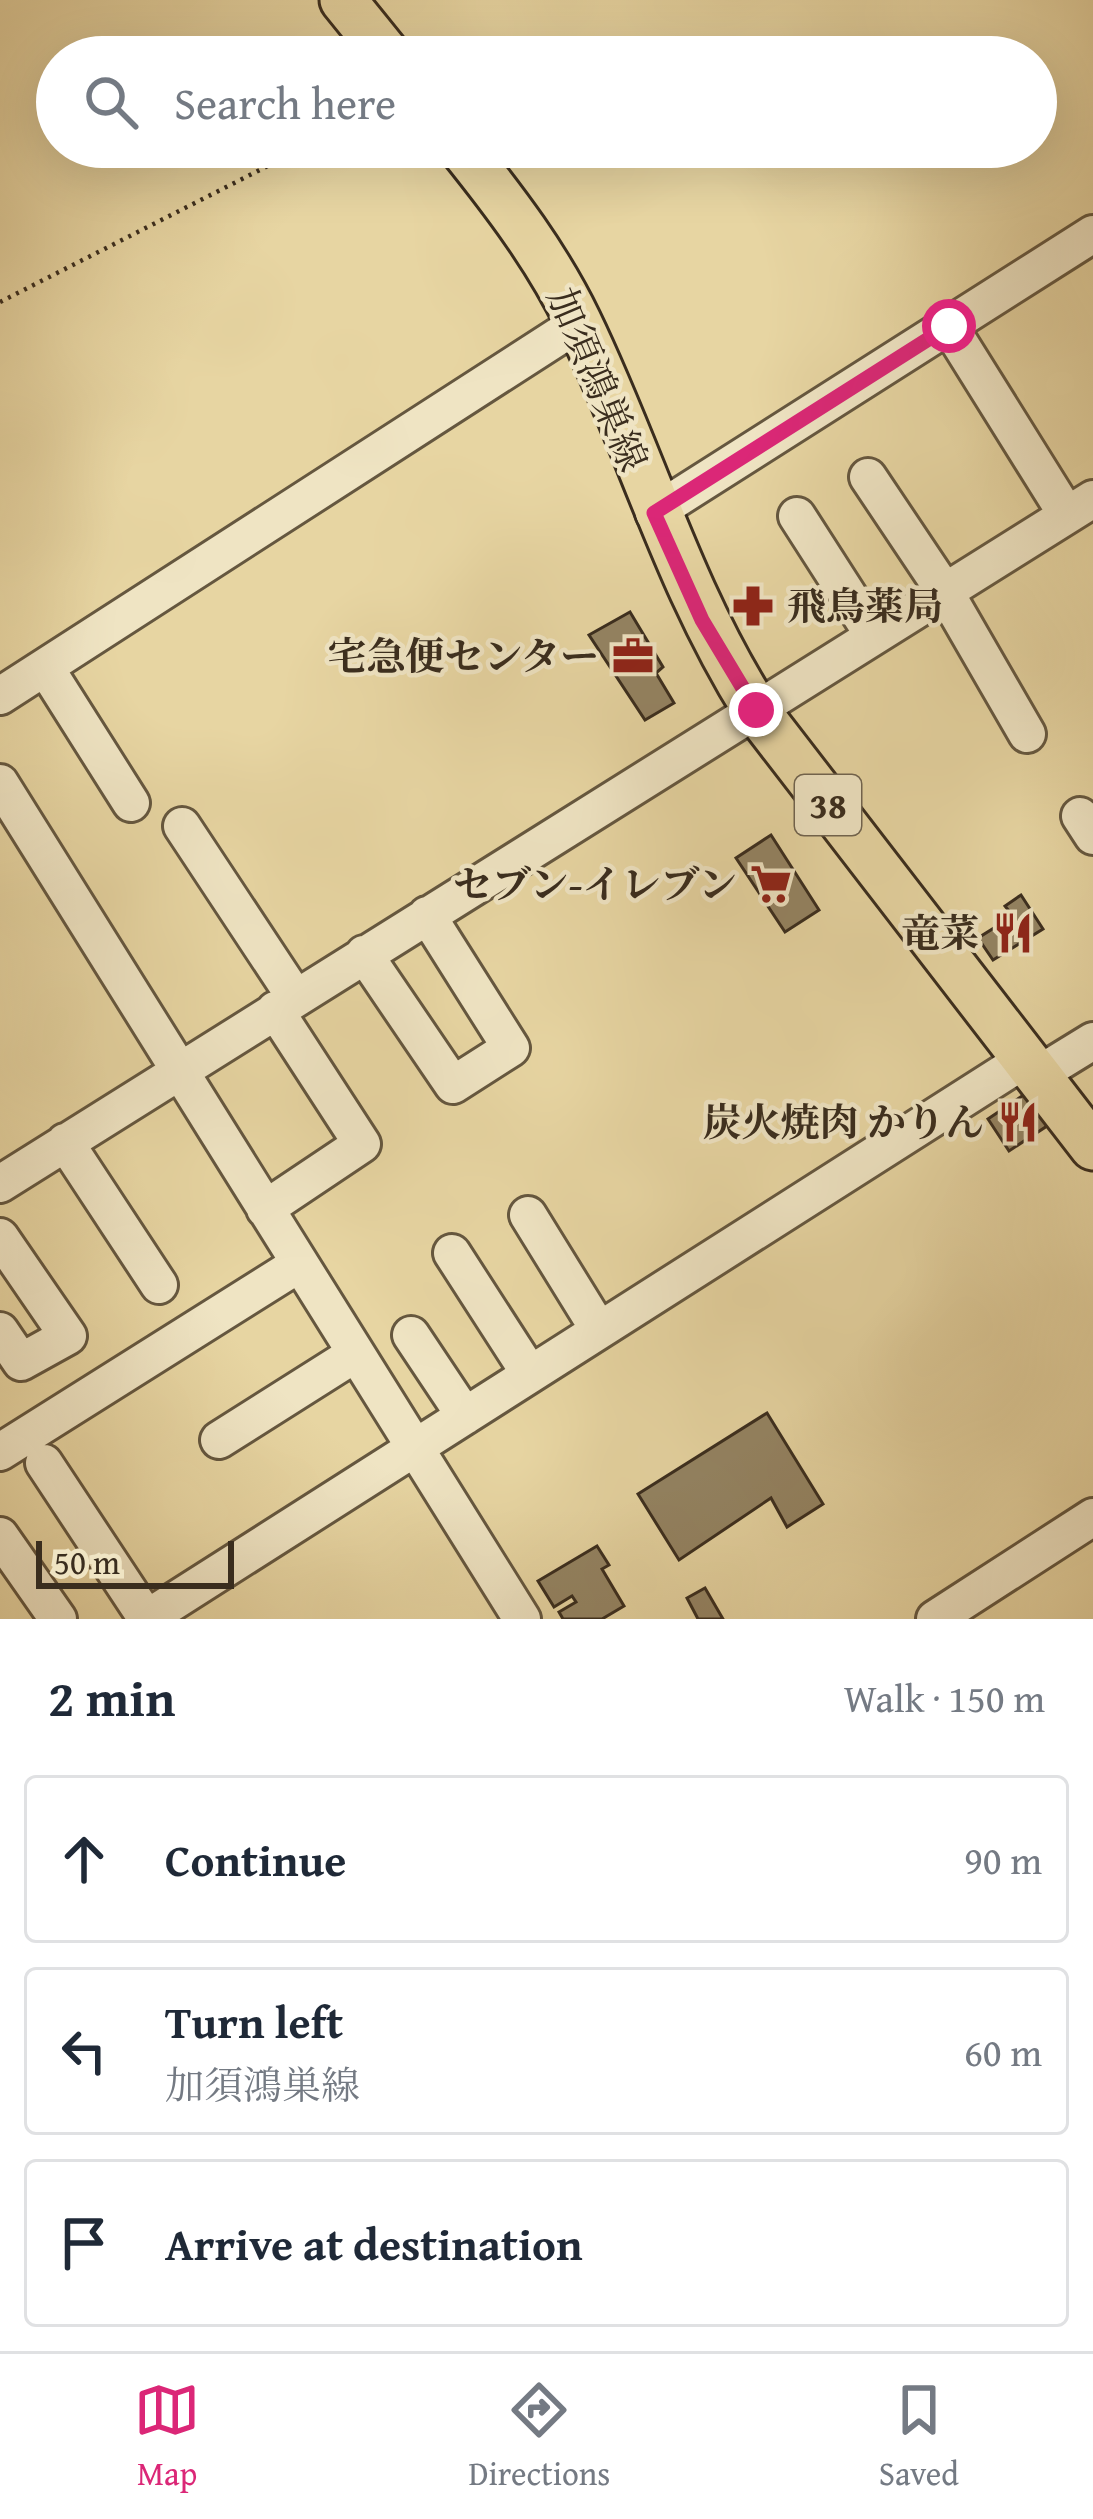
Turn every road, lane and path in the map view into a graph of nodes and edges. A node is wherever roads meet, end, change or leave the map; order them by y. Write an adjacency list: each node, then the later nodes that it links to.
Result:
1 (344, 0): 2 (main road)
2 (372, 36)
3 (264, 168): 6 (path)
4 (478, 168): 7 (main road, 加須鴻巣線 / 38)
5 (1093, 234): 8 (street)
6 (0, 302)
7 (579, 322): 11 (main road, 加須鴻巣線 / 38); 15 (street)
8 (949, 326): 10 (street); 11 (street)
9 (868, 476): 13 (street)
10 (1080, 507): 13 (street)
11 (654, 513): 17 (main road, 加須鴻巣線 / 38)
12 (797, 516): 14 (street)
13 (945, 592): 14 (street); 18 (street)
14 (874, 636): 17 (street)
15 (45, 667): 16 (street); 20 (street)
16 (0, 696)
17 (756, 710): 22 (street); 26 (main road, 加須鴻巣線 / 38)
18 (1028, 734)
19 (0, 783): 27 (street)
20 (131, 803)
21 (182, 826): 24 (street)
22 (428, 914): 23 (street); 23 (street)
23 (364, 954): 24 (street)
24 (285, 1004): 27 (street); 31 (street)
25 (1093, 1041): 26 (street)
26 (1030, 1068): 29 (main road, 加須鴻巣線 / 38); 37 (street)
27 (178, 1070): 28 (street); 31 (street)
28 (65, 1142): 30 (street); 36 (street)
29 (1093, 1147)
30 (0, 1184)
31 (265, 1209): 35 (street)
32 (528, 1215): 37 (street)
33 (0, 1237): 38 (street)
34 (452, 1253): 41 (street)
35 (299, 1264): 40 (street); 45 (street)
36 (159, 1285)
37 (599, 1330): 41 (street)
38 (0, 1331)
39 (411, 1336): 42 (street)
40 (355, 1354): 43 (street); 44 (street)
41 (530, 1374): 42 (street)
42 (465, 1415): 44 (street)
43 (219, 1440)
44 (414, 1448): 49 (street); 51 (street)
45 (0, 1452)
46 (44, 1463): 49 (street)
47 (1093, 1517): 52 (street)
48 (0, 1536): 50 (street)
49 (162, 1615)
50 (58, 1619)
51 (522, 1619)
52 (934, 1619)

